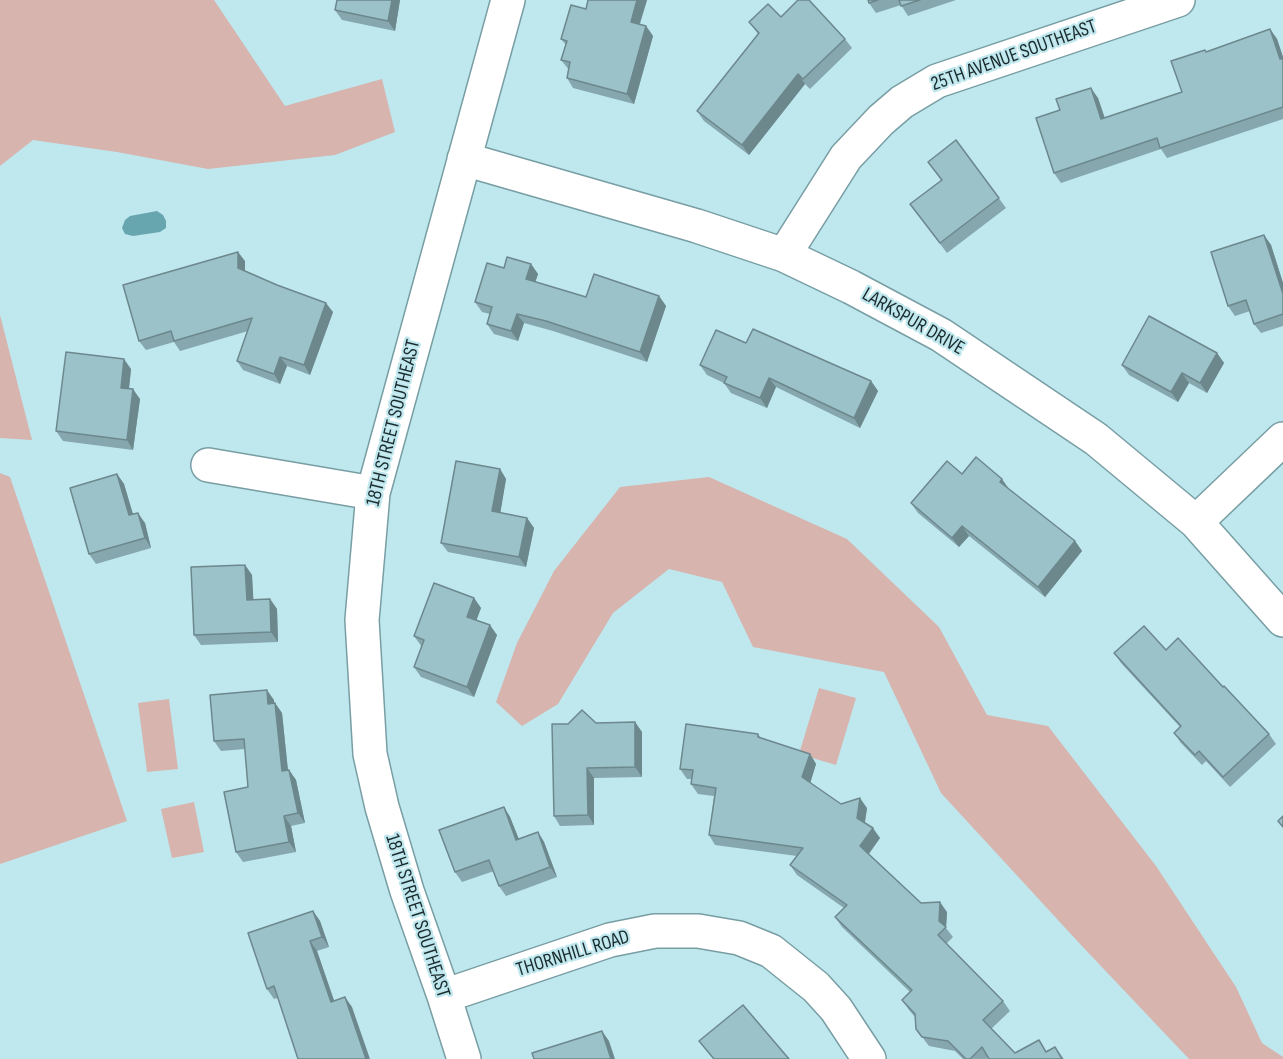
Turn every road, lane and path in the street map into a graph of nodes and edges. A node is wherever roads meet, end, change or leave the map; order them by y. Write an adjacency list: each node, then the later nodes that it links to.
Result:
1 (508, 0): 3 (street, 18TH STREET SOUTHEAST)
2 (1178, 0): 4 (street, 25TH AVENUE SOUTHEAST)
3 (464, 159): 4 (street, LARKSPUR DRIVE); 7 (street, 18TH STREET SOUTHEAST)
4 (784, 255): 8 (street, LARKSPUR DRIVE)
5 (1283, 439): 8 (street)
6 (208, 465): 7 (street)
7 (373, 493): 10 (street, 18TH STREET SOUTHEAST)
8 (1197, 522): 9 (street, LARKSPUR DRIVE)
9 (1283, 620)
10 (444, 996): 11 (street, 18TH STREET SOUTHEAST); 12 (street, THORNHILL ROAD)
11 (464, 1059)
12 (869, 1059)

